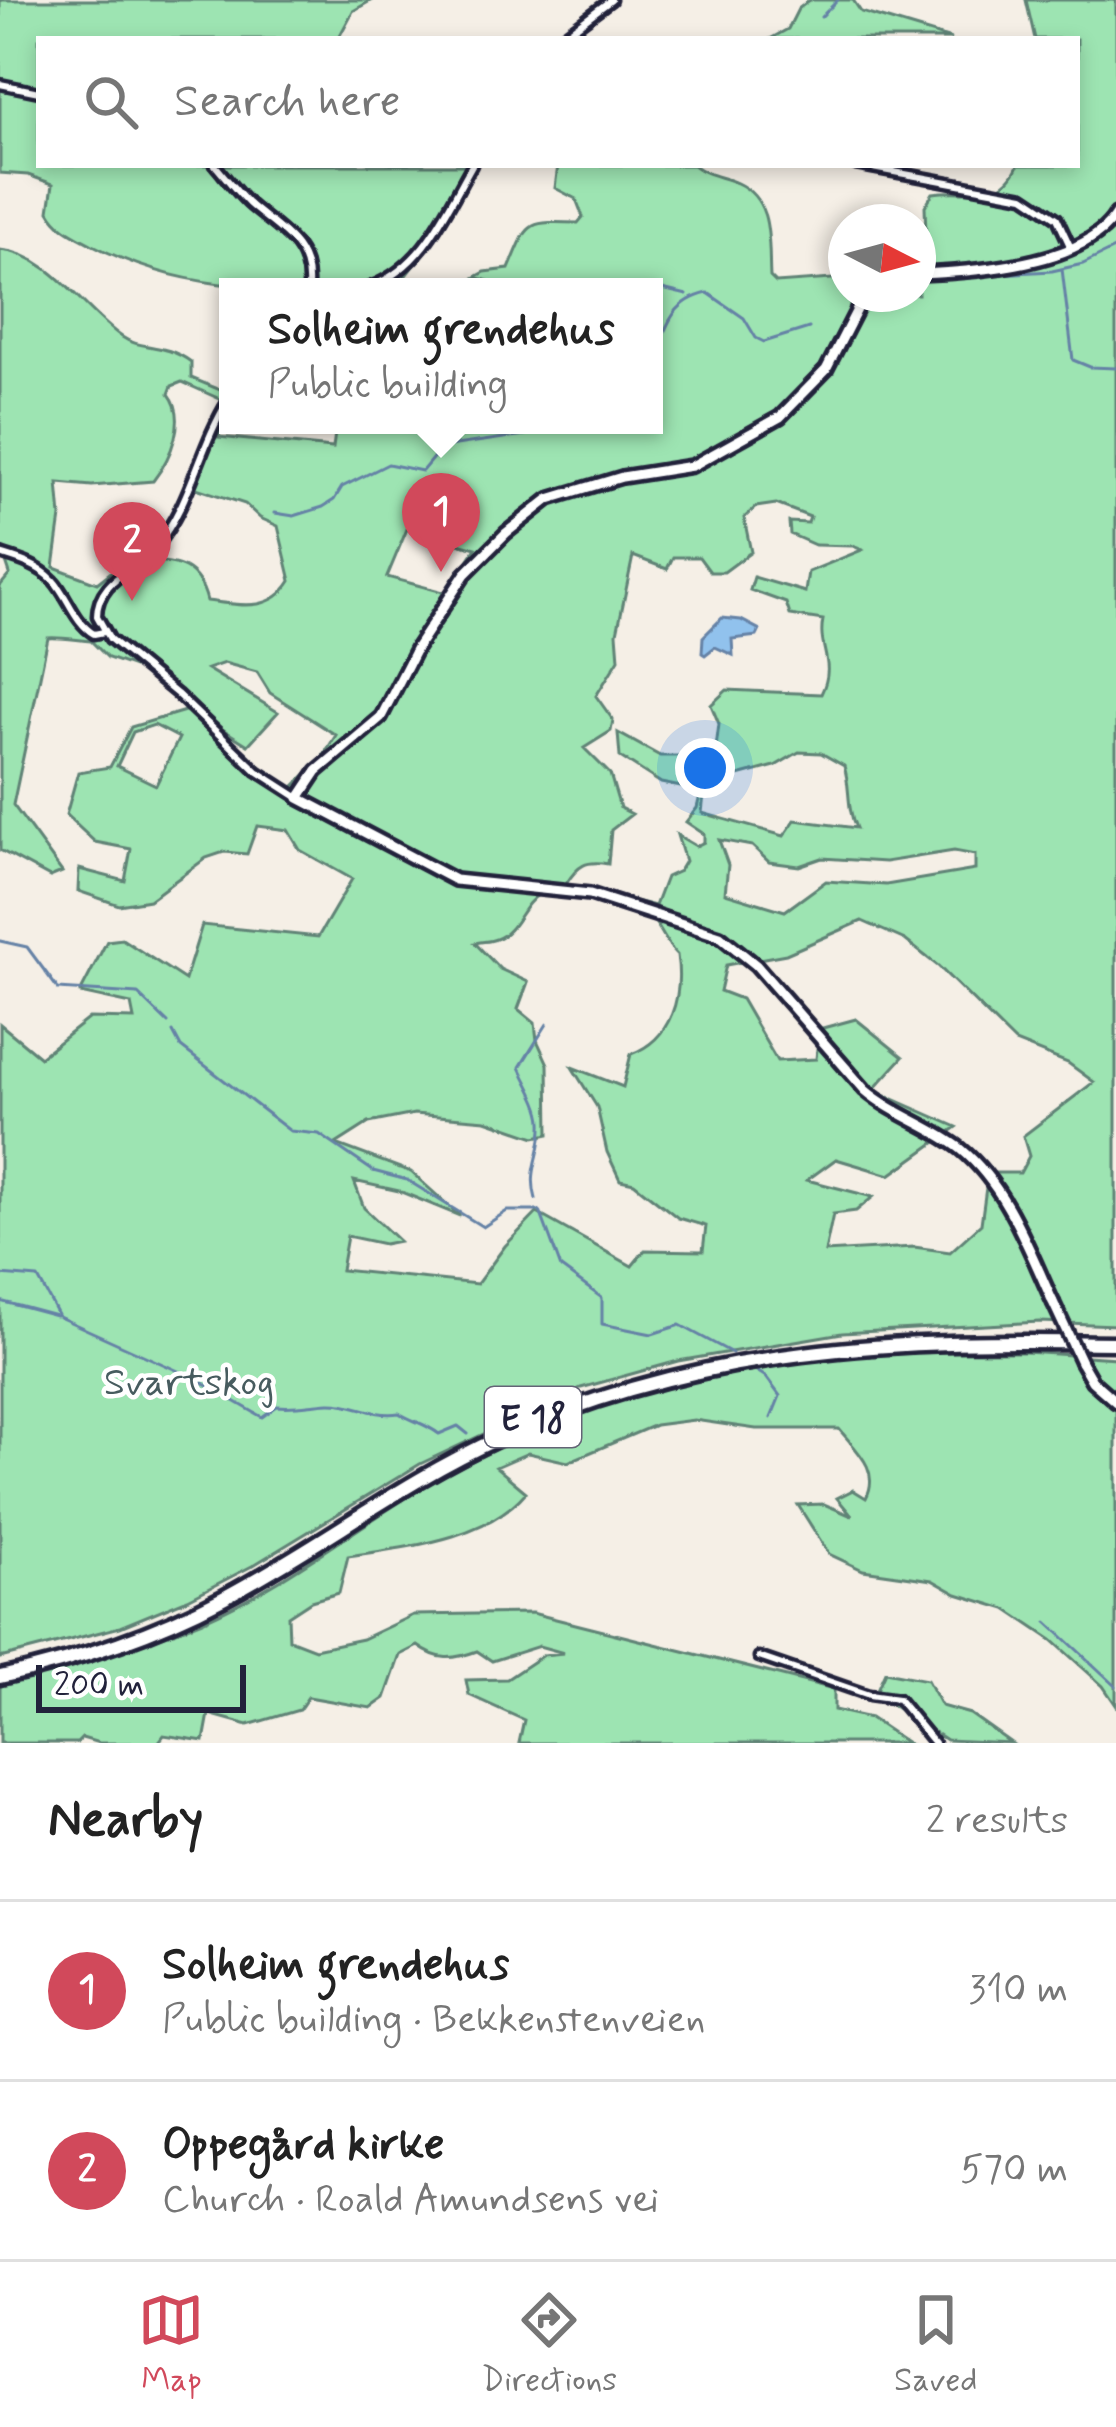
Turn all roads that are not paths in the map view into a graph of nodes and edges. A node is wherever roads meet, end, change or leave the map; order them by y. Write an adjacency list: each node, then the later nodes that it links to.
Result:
1 (611, 0): 2 (street)
2 (563, 36)
3 (0, 84): 4 (street)
4 (36, 91)
5 (217, 168): 11 (street)
6 (470, 168): 12 (street)
7 (872, 168): 9 (street)
8 (1116, 214): 9 (main road)
9 (1071, 248): 10 (main road)
10 (936, 273)
11 (308, 278)
12 (389, 278)
13 (856, 312): 17 (main road)
14 (219, 420): 16 (street)
15 (0, 554): 16 (street)
16 (104, 632): 17 (street)
17 (298, 798): 19 (main road, bridge)
18 (1116, 1342): 21 (highway, E 18); 21 (highway, E 18)
19 (1116, 1402)
20 (759, 1657): 22 (street)
21 (0, 1674)
22 (934, 1743)

